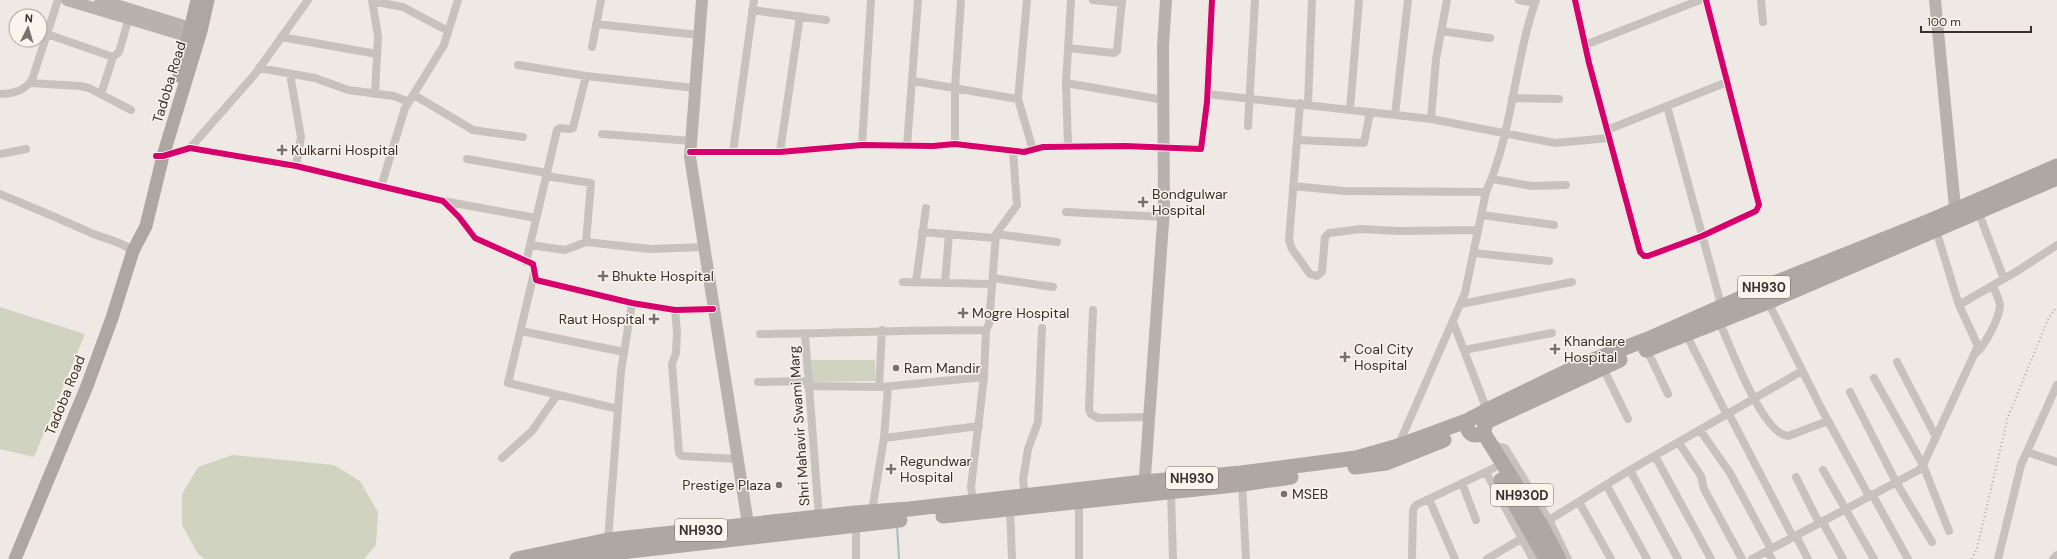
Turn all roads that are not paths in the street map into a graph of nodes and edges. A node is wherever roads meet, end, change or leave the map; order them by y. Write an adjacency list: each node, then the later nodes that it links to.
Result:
1 (58, 0): 39 (street)
2 (67, 0): 34 (street)
3 (100, 0): 34 (street)
4 (197, 0): 43 (main road, Tadoba Road)
5 (208, 0): 43 (main road, Tadoba Road)
6 (308, 0): 45 (street)
7 (372, 0): 40 (street); 51 (street)
8 (458, 0): 40 (street)
9 (601, 0): 38 (street)
10 (702, 0): 44 (street)
11 (754, 0): 33 (street)
12 (871, 0): 87 (street)
13 (918, 0): 57 (street)
14 (961, 0): 62 (street)
15 (1027, 0): 70 (street)
16 (1071, 0): 50 (street)
17 (1093, 0): 31 (street)
18 (1166, 0): 72 (street)
19 (1212, 0): 66 (street)
20 (1255, 0): 67 (street)
21 (1312, 0): 73 (street)
22 (1359, 0): 76 (street)
23 (1408, 0): 78 (street)
24 (1447, 0): 41 (street)
25 (1519, 0): 32 (street)
26 (1575, 0): 47 (street)
27 (1700, 0): 47 (street)
28 (1706, 0): 58 (street)
29 (1761, 0): 37 (street)
30 (1935, 0): 116 (street)
31 (1122, 2): 50 (street)
32 (1536, 2): 68 (street)
33 (752, 10): 35 (street); 96 (street)
34 (130, 15): 43 (street); 52 (street)
35 (800, 16): 36 (street); 97 (street)
36 (826, 20)
37 (1763, 22)
38 (596, 24): 44 (street); 48 (street)
39 (48, 31)
40 (448, 31): 69 (street)
41 (1441, 31): 46 (street); 79 (street)
42 (48, 34): 52 (street)
43 (194, 34): 99 (main road, Tadoba Road)
44 (699, 35): 61 (street)
45 (281, 37): 51 (street); 54 (street)
46 (1490, 38)
47 (1585, 46): 83 (street)
48 (592, 47)
49 (43, 48): 59 (street)
50 (1068, 48): 60 (street)
51 (377, 54): 65 (street)
52 (113, 57): 64 (street)
53 (518, 66): 56 (street)
54 (259, 68): 55 (street); 91 (street)
55 (290, 74): 65 (street); 101 (street)
56 (586, 76): 61 (street); 103 (street)
57 (913, 81): 62 (street); 89 (street)
58 (1726, 82): 74 (street); 125 (street)
59 (30, 83): 63 (street); 64 (street)
60 (1066, 83): 72 (street); 90 (street)
61 (695, 88): 88 (street)
62 (955, 88): 70 (street); 86 (street)
63 (0, 94)
64 (101, 94): 75 (street)
65 (375, 94): 69 (street)
66 (1207, 94): 67 (street); 92 (street)
67 (1250, 98): 73 (street); 80 (street)
68 (1512, 98): 71 (street); 81 (street)
69 (412, 99): 84 (street); 108 (street)
70 (1018, 99): 94 (street)
71 (1558, 99)
72 (1164, 100): 92 (street)
73 (1304, 104): 76 (street); 85 (street)
74 (1667, 106): 83 (street); 125 (street)
75 (130, 110)
76 (1350, 110): 77 (street)
77 (1370, 112): 78 (street); 85 (street)
78 (1395, 116): 79 (street)
79 (1431, 119): 81 (street)
80 (1248, 126)
81 (1505, 133): 83 (street); 105 (street)
82 (602, 134): 88 (street)
83 (1608, 134): 125 (street)
84 (523, 137)
85 (1297, 140): 107 (street)
86 (955, 144): 89 (street); 95 (street)
87 (862, 145): 89 (street); 97 (street)
88 (690, 146): 96 (street); 131 (street)
89 (908, 146)
90 (1068, 147): 92 (street); 94 (street)
91 (190, 148): 99 (street); 101 (street)
92 (1164, 148): 117 (street)
93 (26, 149): 98 (street)
94 (1033, 150): 95 (street)
95 (1013, 151): 124 (street)
96 (733, 152): 97 (street)
97 (780, 152)
98 (0, 154)
99 (160, 156): 128 (main road, Tadoba Road)
100 (467, 159): 103 (street)
101 (296, 166): 108 (street)
102 (2057, 166): 116 (highway, NH930)
103 (546, 174): 118 (street); 126 (street)
104 (2057, 178): 113 (highway, NH930)
105 (1492, 179): 106 (street); 109 (street)
106 (1566, 185)
107 (1293, 186): 109 (street); 120 (street)
108 (381, 187): 111 (street)
109 (1486, 192): 115 (street)
110 (0, 194): 128 (street)
111 (442, 201): 118 (street); 134 (street)
112 (926, 208): 122 (street)
113 (1978, 211): 116 (highway, NH930); 137 (street)
114 (1066, 212): 117 (street)
115 (1482, 215): 119 (street); 120 (street)
116 (1955, 215): 121 (highway, NH930); 135 (highway, NH930)
117 (1163, 217): 182 (street)
118 (536, 218): 129 (street)
119 (1554, 224)
120 (1477, 230): 132 (street)
121 (1936, 230): 135 (highway, NH930); 148 (street)
122 (922, 232): 123 (street); 140 (street)
123 (949, 234): 124 (street); 142 (street)
124 (996, 236): 127 (street); 138 (street)
125 (1702, 236): 152 (street)
126 (586, 242): 129 (street); 131 (street)
127 (1057, 242)
128 (135, 245): 231 (main road, Tadoba Road)
129 (530, 245): 134 (street)
130 (2057, 246): 137 (street)
131 (704, 247): 149 (street)
132 (1474, 253): 133 (street); 147 (street)
133 (1549, 261)
134 (526, 262): 136 (street)
135 (1838, 264): 145 (highway, NH930); 152 (highway, NH930)
136 (535, 272): 146 (street); 157 (street)
137 (2004, 279): 143 (street)
138 (992, 281): 142 (street); 144 (street); 156 (street)
139 (903, 282): 140 (street)
140 (916, 282): 142 (street)
141 (1572, 282): 147 (street)
142 (945, 283)
143 (1993, 286): 148 (street); 165 (street)
144 (1052, 287)
145 (1768, 302): 152 (highway, NH930); 168 (street)
146 (632, 303): 150 (street); 164 (street)
147 (1460, 304): 153 (street)
148 (1959, 305): 165 (street)
149 (713, 309): 150 (street); 195 (street)
150 (675, 310): 195 (street)
151 (1093, 310): 182 (street)
152 (1722, 316): 161 (highway, NH930); 179 (street); 186 (highway, NH930)
153 (1453, 322): 162 (street); 191 (street)
154 (1042, 328): 208 (street)
155 (882, 330): 156 (street); 160 (street); 174 (street)
156 (986, 330): 169 (street)
157 (521, 331): 164 (street); 178 (street)
158 (1552, 333): 162 (street)
159 (760, 334): 160 (street)
160 (805, 334): 172 (street, Shri Mahavir Swami Marg)
161 (1686, 334): 163 (highway, NH930); 181 (street)
162 (1464, 350): 186 (street)
163 (1647, 350): 167 (highway, NH930); 177 (street)
164 (624, 352): 180 (street)
165 (1975, 354): 188 (street)
166 (1897, 362): 188 (street)
167 (1603, 368): 183 (street); 186 (highway, NH930)
168 (1802, 371): 179 (street); 184 (street)
169 (984, 377): 175 (street); 185 (street)
170 (1874, 378): 197 (street)
171 (758, 382): 172 (street)
172 (808, 383): 174 (street); 219 (street, Shri Mahavir Swami Marg)
173 (2057, 385): 192 (street)
174 (879, 387): 175 (street)
175 (888, 387): 189 (street)
176 (1850, 392): 204 (street)
177 (1668, 394)
178 (557, 395): 180 (street); 194 (street)
179 (1753, 399): 181 (street); 184 (street)
180 (618, 409): 227 (street)
181 (1728, 414): 187 (street); 226 (street)
182 (1149, 417): 207 (street)
183 (1628, 419)
184 (1828, 421): 210 (street)
185 (979, 426): 189 (street); 213 (street)
186 (1479, 427): 191 (highway, NH930); 198 (highway, NH930D); 202 (highway, NH930); 223 (highway, NH930D)
187 (1700, 430): 190 (street); 229 (street)
188 (1936, 437): 197 (street)
189 (884, 438): 218 (street)
190 (1679, 443): 193 (street); 250 (street)
191 (1398, 446): 202 (highway, NH930)
192 (2028, 452): 196 (street); 257 (street)
193 (1655, 456): 199 (street); 249 (street)
194 (502, 458)
195 (738, 459): 224 (street)
196 (2057, 462)
197 (1923, 465): 204 (street); 225 (street)
198 (1490, 470): 205 (street); 223 (highway, NH930D)
199 (1630, 470): 206 (street); 248 (street)
200 (1824, 470): 216 (street)
201 (1796, 477): 221 (street)
202 (1242, 479): 203 (highway, NH930); 238 (street)
203 (1206, 482): 207 (highway, NH930); 209 (highway, NH930)
204 (1896, 482): 210 (street); 228 (street)
205 (1462, 483): 212 (street); 220 (street)
206 (1607, 486): 214 (street); 247 (street)
207 (1144, 488): 209 (highway, NH930); 211 (highway, NH930)
208 (1024, 492): 211 (highway, NH930); 215 (highway, NH930)
209 (1171, 492): 237 (street)
210 (1871, 495): 216 (street); 256 (street)
211 (1079, 496): 215 (highway, NH930); 236 (street)
212 (1428, 499): 239 (street); 240 (street)
213 (973, 500): 215 (highway, NH930); 217 (highway, NH930)
214 (1579, 502): 223 (street); 246 (street)
215 (1010, 504): 217 (highway, NH930); 235 (street)
216 (1846, 509): 221 (street); 255 (street)
217 (916, 513): 218 (highway, NH930)
218 (882, 514): 219 (highway, NH930); 222 (highway, NH930)
219 (819, 517): 224 (highway, NH930)
220 (1476, 520)
221 (1821, 522): 226 (street); 254 (street)
222 (856, 524): 224 (highway, NH930); 234 (street)
223 (1536, 529): 241 (street); 242 (street); 243 (highway, NH930D); 244 (highway, NH930D); 245 (street)
224 (749, 530): 227 (highway, NH930); 233 (highway, NH930)
225 (1949, 531)
226 (1794, 536): 229 (street); 253 (street)
227 (608, 540): 232 (highway, NH930)
228 (1932, 542)
229 (1769, 550): 251 (street); 252 (street)
230 (2057, 556): 258 (street)
231 (15, 559)
232 (517, 559)
233 (561, 559)
234 (856, 559)
235 (1012, 559)
236 (1079, 559)
237 (1173, 559)
238 (1246, 559)
239 (1412, 559)
240 (1455, 559)
241 (1487, 559)
242 (1534, 559)
243 (1546, 559)
244 (1559, 559)
245 (1568, 559)
246 (1611, 559)
247 (1647, 559)
248 (1678, 559)
249 (1711, 559)
250 (1742, 559)
251 (1752, 559)
252 (1772, 559)
253 (1808, 559)
254 (1843, 559)
255 (1874, 559)
256 (1908, 559)
257 (1998, 559)
258 (2053, 559)

